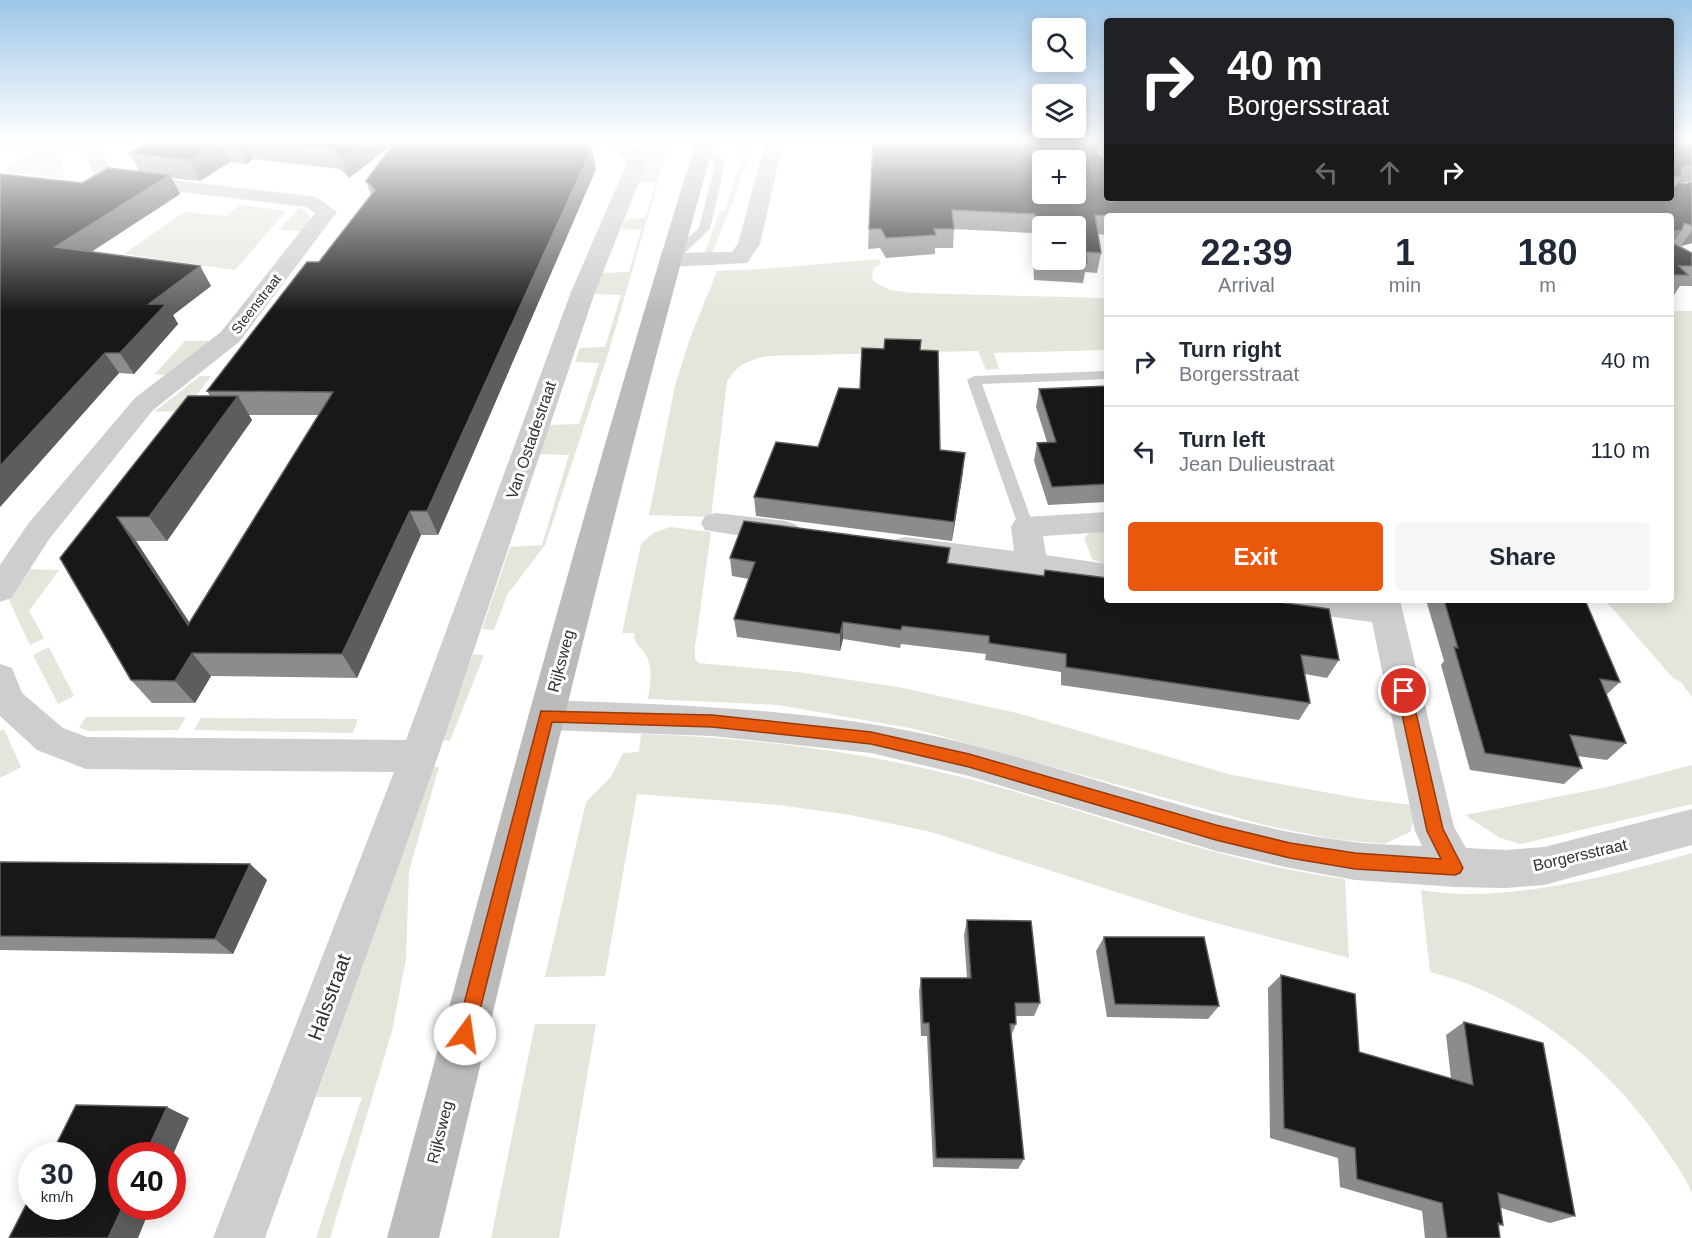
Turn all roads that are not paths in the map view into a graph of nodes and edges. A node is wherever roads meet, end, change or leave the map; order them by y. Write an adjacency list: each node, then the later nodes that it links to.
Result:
1 (266, 197): 14 (street, Steenstraat)
2 (623, 197): 19 (street, Van Ostadestraat)
3 (688, 197): 5 (street, Rijksweg)
4 (761, 197): 5 (street)
5 (670, 260): 18 (street, Rijksweg)
6 (1104, 375): 9 (lane)
7 (1104, 522): 9 (street)
8 (716, 523): 10 (street)
9 (1026, 527): 12 (street)
10 (810, 535)
11 (880, 544): 12 (street)
12 (1032, 564): 13 (street)
13 (1104, 574)
14 (0, 590)
15 (1341, 603): 16 (street)
16 (1386, 606): 21 (street)
17 (2, 694): 19 (street)
18 (546, 715): 21 (street, Borgersstraat); 23 (street, Rijksweg)
19 (419, 756): 22 (street, Halsstraat)
20 (1692, 827): 21 (street, Borgersstraat)
21 (1455, 868)
22 (239, 1238)
23 (413, 1238)

